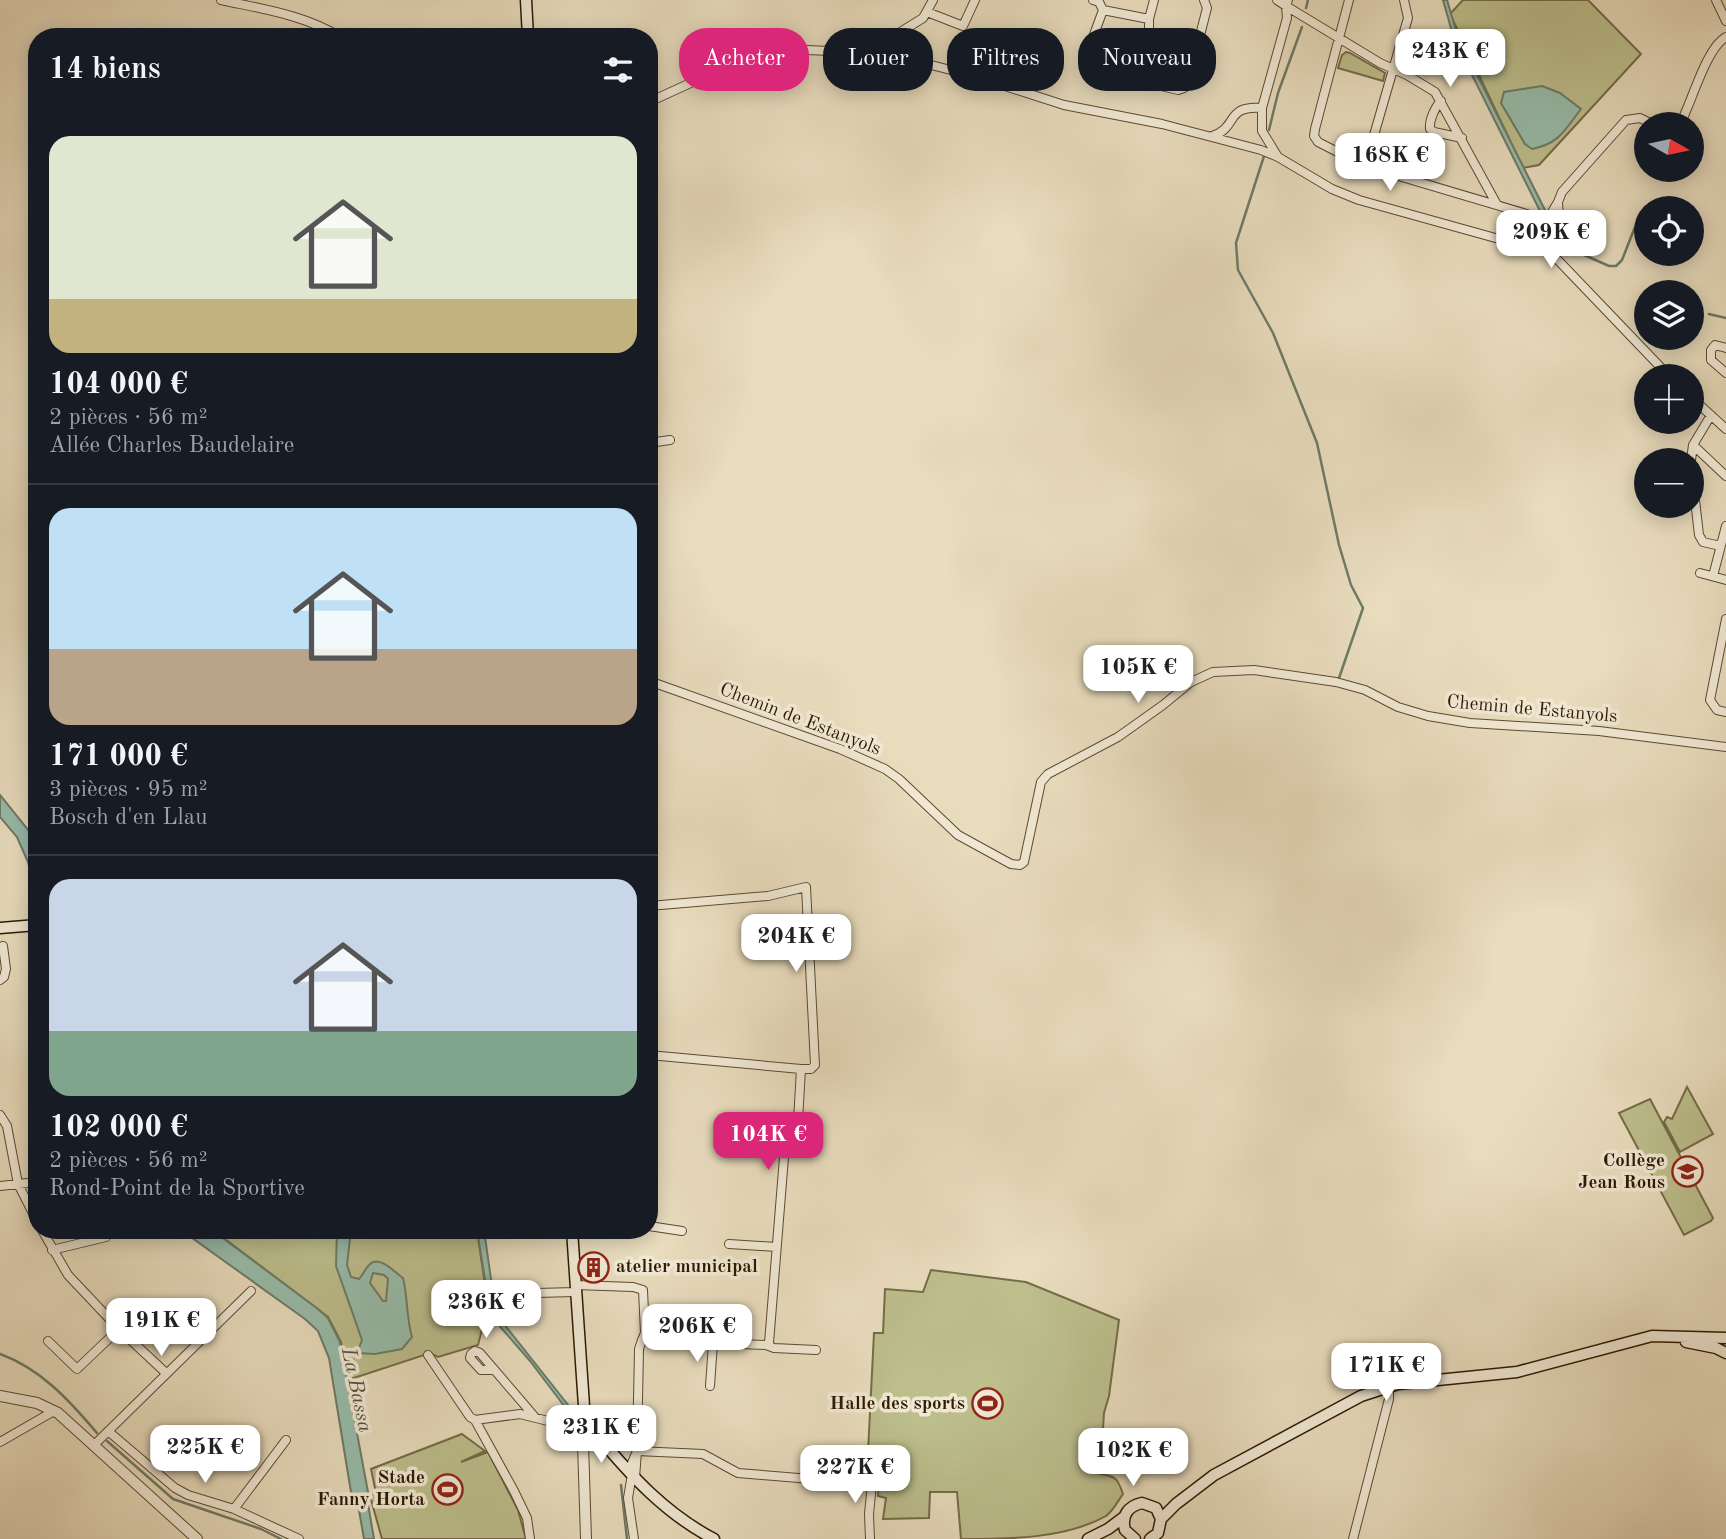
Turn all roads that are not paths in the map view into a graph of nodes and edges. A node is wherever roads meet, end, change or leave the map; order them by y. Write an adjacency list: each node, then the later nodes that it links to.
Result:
1 (221, 0): 17 (street)
2 (526, 0): 18 (main road)
3 (933, 0): 14 (street)
4 (975, 0): 14 (street)
5 (1093, 0): 13 (street)
6 (1154, 0): 15 (street)
7 (1204, 0): 22 (street)
8 (1277, 0): 12 (street)
9 (1349, 0): 24 (street)
10 (1404, 0): 27 (street)
11 (1716, 0): 16 (street)
12 (1287, 3): 24 (street); 30 (street)
13 (1102, 10): 15 (street); 20 (street)
14 (927, 12): 19 (street)
15 (1149, 19): 21 (street)
16 (1726, 21)
17 (326, 28)
18 (528, 28)
19 (909, 28)
20 (1095, 28)
21 (1149, 28)
22 (1201, 28)
23 (1726, 37): 31 (street)
24 (1339, 38): 27 (street); 36 (street)
25 (823, 51): 28 (street)
26 (933, 65): 33 (street)
27 (1392, 68): 29 (street); 36 (street)
28 (658, 98)
29 (1441, 101): 34 (street); 34 (street)
30 (1262, 108): 33 (street); 35 (street)
31 (1686, 112)
32 (1634, 119): 39 (street)
33 (1209, 137): 35 (street)
34 (1462, 138): 37 (street)
35 (1278, 156): 44 (street)
36 (1364, 166): 38 (street)
37 (1490, 191): 38 (street); 40 (street)
38 (1478, 198): 40 (street)
39 (1559, 202): 41 (street); 42 (street)
40 (1496, 203): 42 (street)
41 (1559, 219): 42 (street); 43 (street)
42 (1543, 223): 43 (street); 44 (street)
43 (1550, 240): 44 (street); 46 (street)
44 (1517, 244)
45 (1726, 348): 47 (street)
46 (1658, 364)
47 (1726, 373)
48 (1704, 409): 49 (street)
49 (1710, 415): 50 (street); 53 (street)
50 (1726, 429)
51 (670, 440): 52 (street)
52 (658, 442)
53 (1693, 445): 54 (street); 55 (street)
54 (1693, 448)
55 (1726, 475)
56 (1697, 518): 58 (street)
57 (1726, 526): 58 (street)
58 (1721, 544): 60 (street)
59 (1700, 573): 60 (street)
60 (1713, 576): 61 (street)
61 (1726, 580)
62 (1726, 619): 64 (street)
63 (658, 684): 65 (street, Chemin de Estanyols)
64 (1726, 712)
65 (1726, 747)
66 (658, 905): 72 (street)
67 (28, 926): 68 (main road)
68 (0, 928)
69 (3, 946): 70 (street)
70 (0, 980)
71 (658, 1056): 72 (street)
72 (801, 1069): 84 (street)
73 (0, 1115): 75 (street)
74 (28, 1183): 75 (street)
75 (18, 1184): 76 (street); 77 (street)
76 (0, 1186)
77 (28, 1203)
78 (658, 1227): 79 (street)
79 (682, 1231)
80 (46, 1239): 85 (street)
81 (98, 1239): 85 (street)
82 (572, 1239): 86 (main road)
83 (729, 1244): 84 (street)
84 (776, 1247): 95 (street)
85 (52, 1250): 89 (street)
86 (575, 1289): 88 (street); 91 (street); 107 (main road)
87 (251, 1291): 100 (street)
88 (497, 1294)
89 (119, 1329): 92 (street); 100 (street)
90 (1726, 1338): 93 (main road)
91 (642, 1340): 94 (street); 112 (street)
92 (48, 1341)
93 (1628, 1342): 97 (main road); 102 (main road)
94 (713, 1343): 95 (street); 101 (street)
95 (766, 1345): 96 (street)
96 (816, 1350)
97 (1726, 1353)
98 (428, 1355): 106 (street)
99 (494, 1370): 105 (street)
100 (166, 1373): 108 (street)
101 (710, 1386)
102 (1389, 1386): 117 (main road); 131 (street)
103 (0, 1395): 104 (street)
104 (54, 1411): 110 (street); 111 (street)
105 (534, 1416): 106 (street); 107 (street)
106 (475, 1420): 123 (street)
107 (582, 1427): 114 (main road); 124 (street)
108 (108, 1431): 111 (street); 116 (street)
109 (286, 1440): 116 (street)
110 (0, 1443)
111 (93, 1446): 121 (street)
112 (636, 1451): 114 (street); 115 (street)
113 (873, 1473): 115 (street)
114 (632, 1474): 125 (street); 126 (main road)
115 (872, 1484): 127 (street)
116 (234, 1509): 122 (street)
117 (1159, 1513): 118 (main road); 130 (main road)
118 (1124, 1517): 119 (main road); 120 (main road)
119 (1108, 1529): 120 (main road); 128 (main road)
120 (1125, 1530): 129 (main road)
121 (197, 1539)
122 (299, 1539)
123 (530, 1539)
124 (586, 1539)
125 (634, 1539)
126 (714, 1539)
127 (870, 1539)
128 (1088, 1539)
129 (1135, 1539)
130 (1150, 1539)
131 (1353, 1539)

